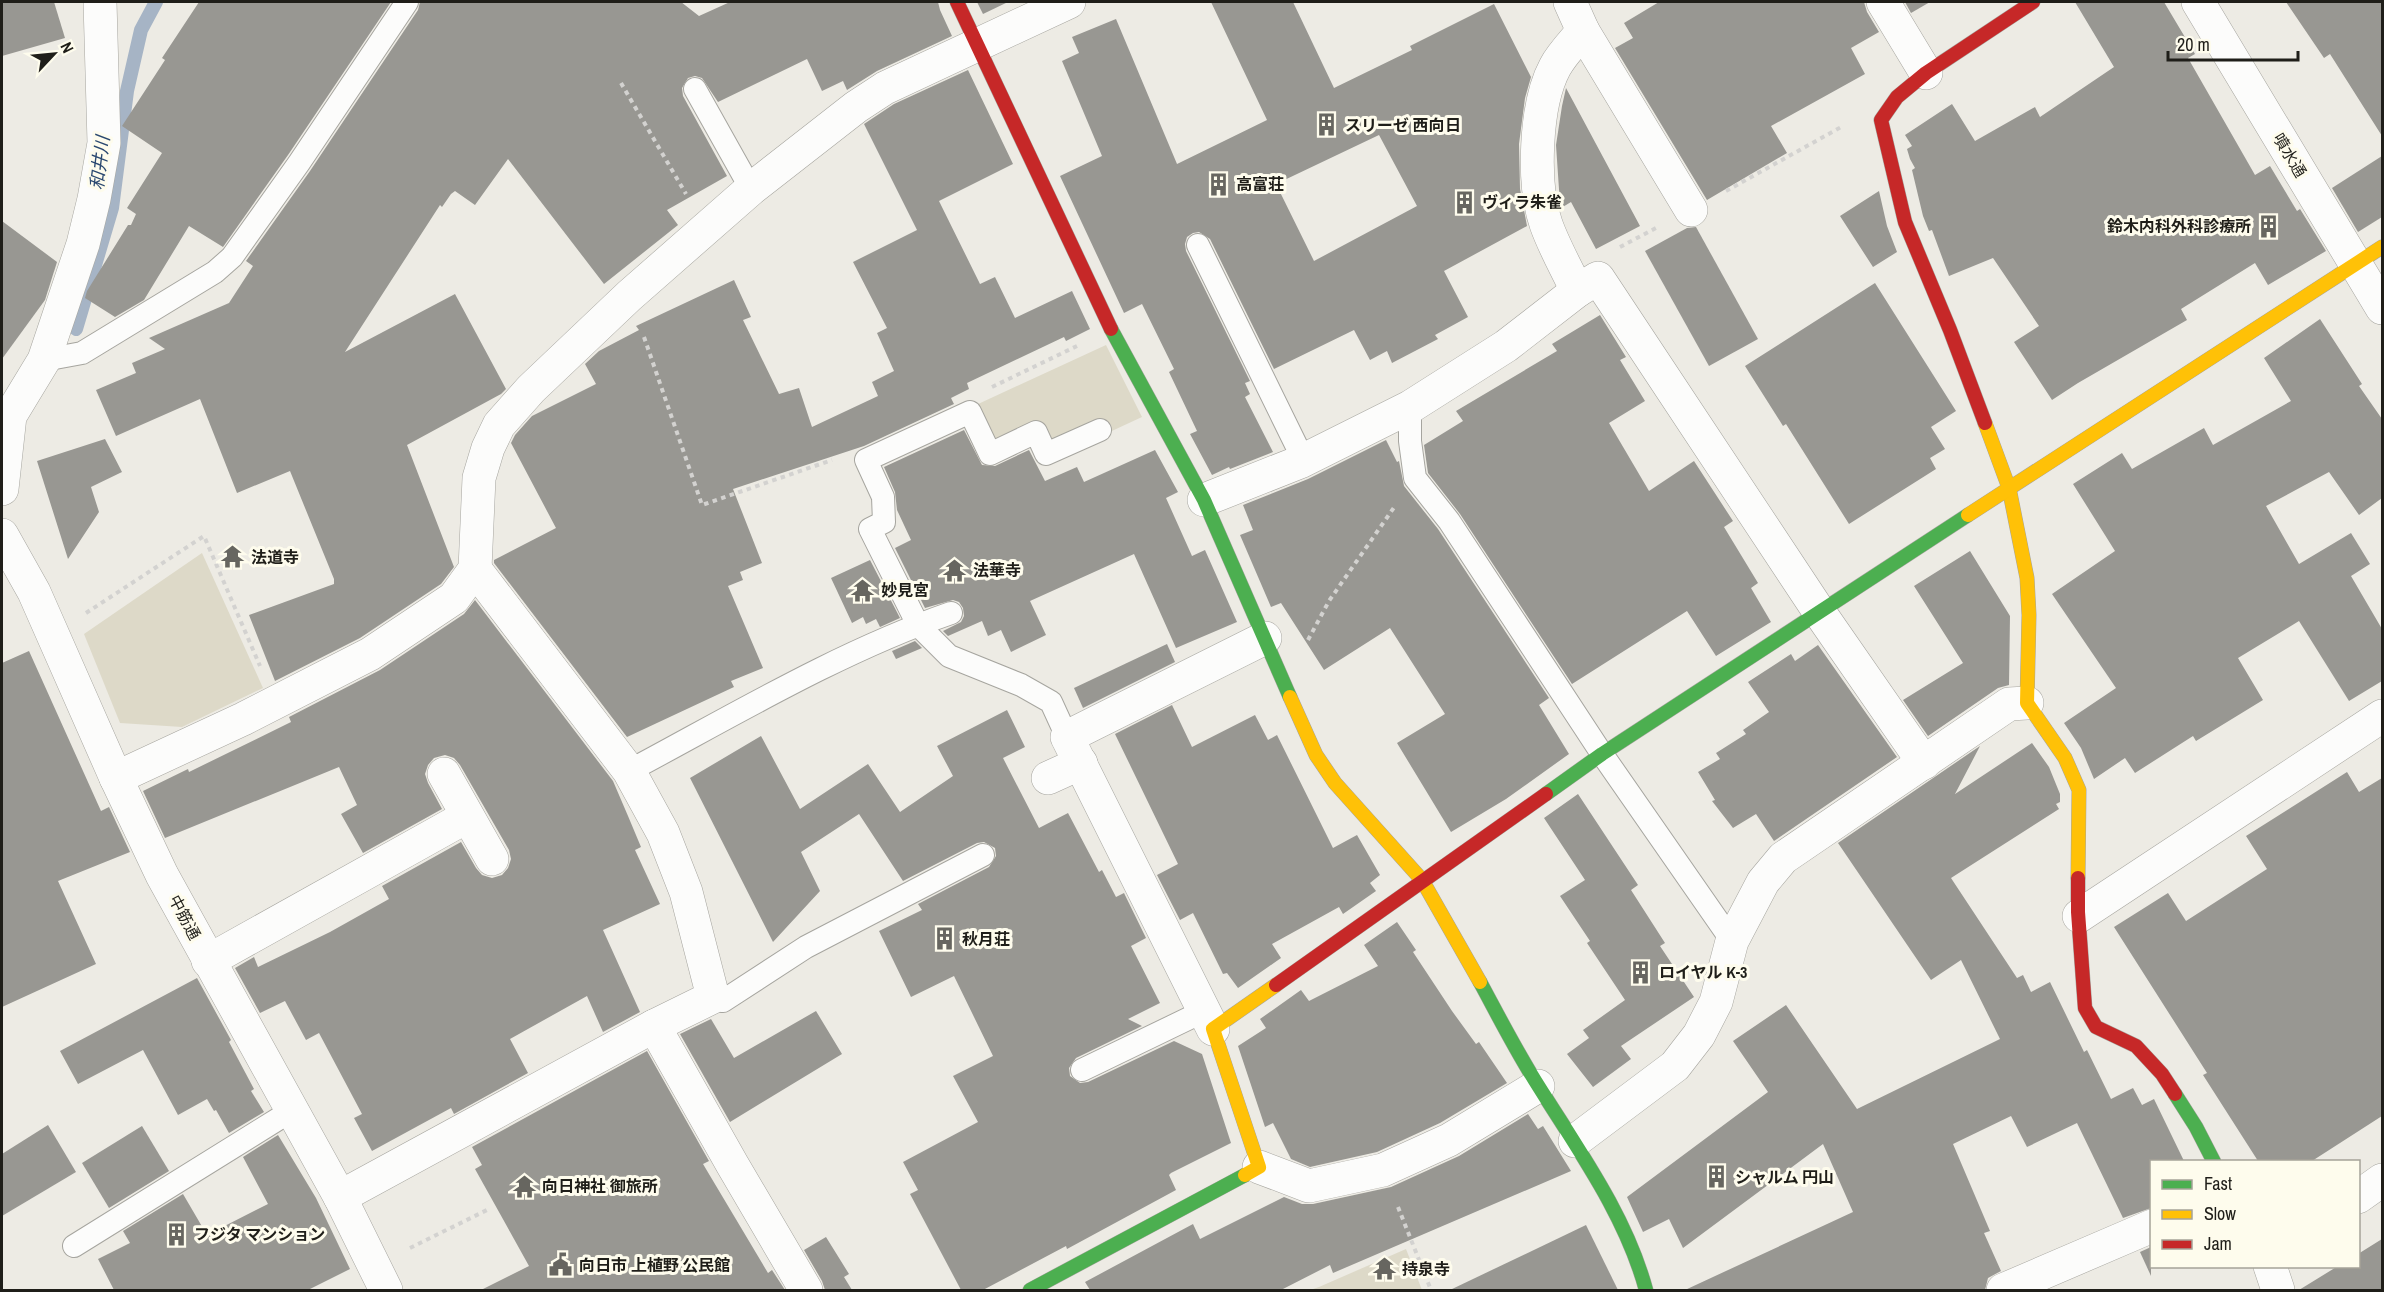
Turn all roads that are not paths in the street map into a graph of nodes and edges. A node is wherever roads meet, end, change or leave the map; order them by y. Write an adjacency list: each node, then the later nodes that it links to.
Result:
1 (100, 2): 19 (street)
2 (407, 2): 19 (lane)
3 (957, 2): 10 (street)
4 (1069, 2): 10 (street)
5 (1570, 2): 9 (street)
6 (1883, 2): 11 (street)
7 (2033, 2): 11 (street)
8 (2198, 2): 16 (street, 噴水通)
9 (1583, 32): 14 (street); 17 (street)
10 (977, 44): 13 (street); 26 (street)
11 (1926, 73): 24 (street)
12 (695, 89): 13 (lane)
13 (751, 189): 28 (street)
14 (1691, 210)
15 (1198, 245): 23 (lane)
16 (2369, 256): 18 (street, 噴水通); 24 (street)
17 (1587, 284): 20 (street); 30 (street)
18 (2382, 308)
19 (44, 360): 22 (street)
20 (1410, 407): 23 (street); 36 (lane)
21 (1100, 430): 31 (lane)
22 (5, 431): 25 (street)
23 (1302, 459): 26 (street)
24 (2009, 488): 30 (street); 33 (street)
25 (2, 489)
26 (1204, 500): 32 (street)
27 (2, 535): 40 (street, 中筋通)
28 (475, 569): 38 (street); 40 (street)
29 (951, 613): 31 (lane)
30 (1820, 613): 36 (street); 37 (street)
31 (918, 625): 35 (lane); 38 (lane)
32 (1265, 638): 35 (street); 45 (street)
33 (2027, 703): 37 (street); 46 (street)
34 (2382, 716): 46 (street)
35 (1074, 750): 41 (street); 50 (street)
36 (1602, 754): 45 (street); 47 (lane)
37 (1924, 763): 47 (street)
38 (629, 771): 49 (street)
39 (444, 774): 42 (street)
40 (116, 778): 48 (street, 中筋通)
41 (1048, 778)
42 (466, 817): 44 (street); 48 (street)
43 (983, 855): 49 (lane)
44 (492, 859)
45 (1422, 880): 50 (street); 53 (street)
46 (2079, 916): 56 (street)
47 (1732, 941): 55 (street)
48 (208, 961): 54 (street, 中筋通)
49 (713, 997): 51 (street)
50 (1209, 1020): 52 (lane); 57 (street)
51 (654, 1026): 60 (street); 66 (street)
52 (1082, 1070)
53 (1538, 1086): 55 (street); 57 (street)
54 (291, 1111): 60 (street, 中筋通); 62 (lane)
55 (1575, 1141): 67 (street)
56 (2213, 1160)
57 (1259, 1167): 65 (street)
58 (2382, 1179): 59 (street)
59 (2360, 1196)
60 (340, 1197): 64 (street, 中筋通)
61 (2150, 1226): 68 (street)
62 (74, 1246)
63 (2271, 1268): 69 (street)
64 (380, 1278)
65 (1042, 1288)
66 (806, 1290)
67 (1646, 1290)
68 (2003, 1290)
69 (2278, 1290)

